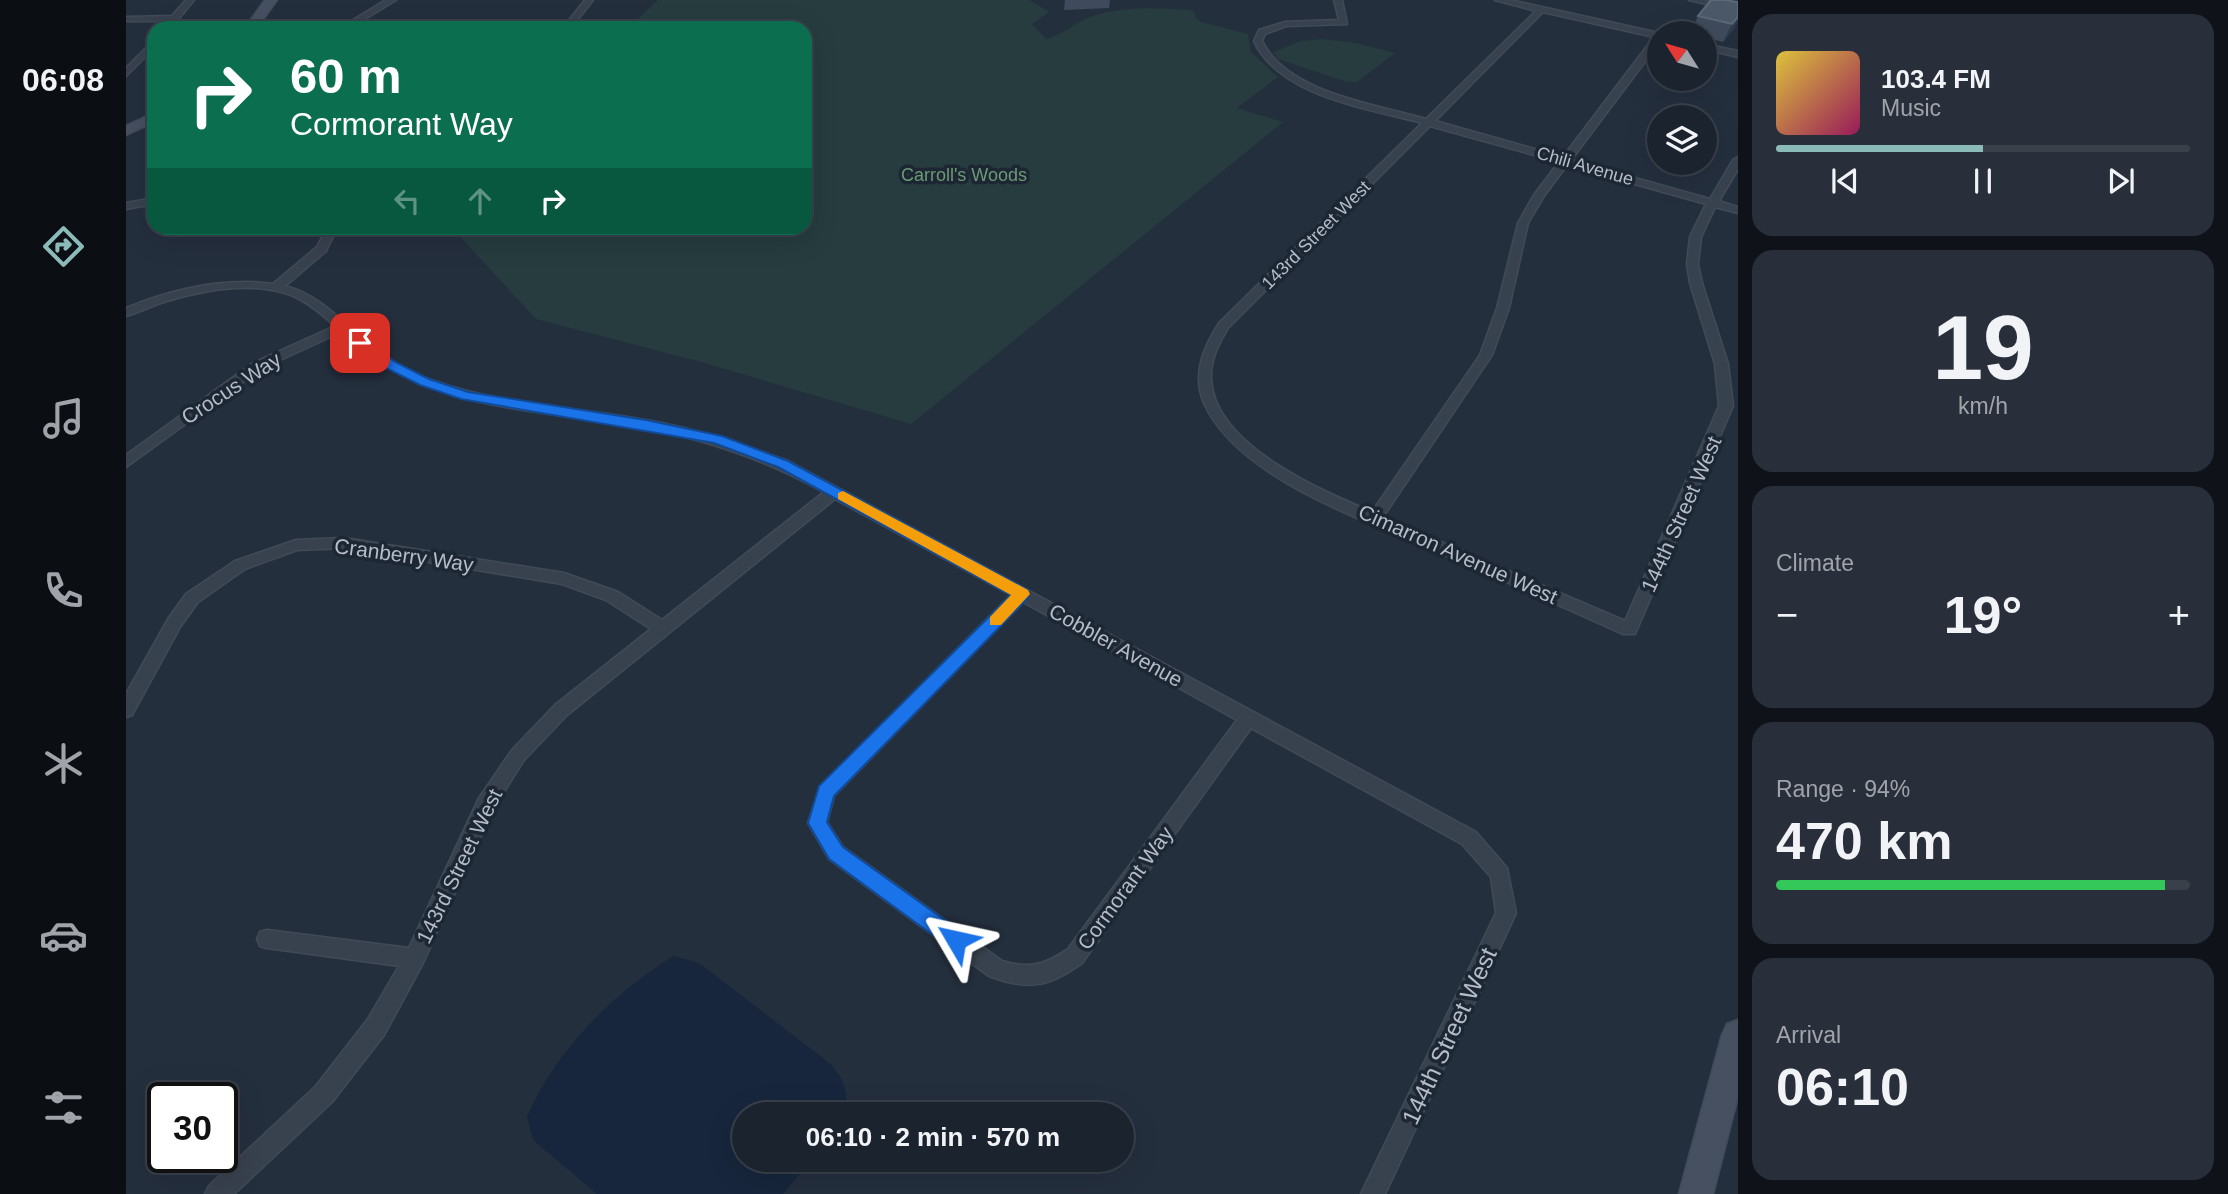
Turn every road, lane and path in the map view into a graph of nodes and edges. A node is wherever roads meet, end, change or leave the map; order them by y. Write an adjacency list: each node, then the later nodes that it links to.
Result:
1 (190, 0): 10 (street)
2 (271, 0): 13 (street)
3 (392, 0): 14 (street)
4 (589, 0): 15 (street)
5 (1338, 0): 23 (street, Chili Avenue)
6 (1499, 0): 8 (street)
7 (1693, 0): 9 (street)
8 (1542, 9): 16 (street); 23 (street, 143rd Street West)
9 (1738, 9)
10 (174, 18): 11 (street); 12 (street)
11 (126, 19)
12 (172, 21)
13 (256, 21)
14 (356, 21)
15 (572, 21)
16 (1647, 34)
17 (1717, 49): 19 (street)
18 (1647, 53): 25 (street)
19 (1738, 54)
20 (147, 56): 21 (street)
21 (126, 73)
22 (147, 120): 24 (street)
23 (1431, 122): 25 (street, Chili Avenue); 36 (street, 143rd Street West)
24 (126, 131)
25 (1566, 160): 28 (street, Chili Avenue); 38 (street)
26 (1738, 160): 28 (street, 144th Street West)
27 (147, 202): 29 (street)
28 (1715, 203): 30 (street, Chili Avenue); 41 (street, 144th Street West)
29 (126, 206)
30 (1738, 210)
31 (328, 235): 32 (street)
32 (276, 288): 33 (street, Cobbler Avenue); 34 (street, Cobbler Avenue)
33 (126, 312)
34 (343, 327): 35 (street, Crocus Way); 37 (street, Cobbler Avenue)
35 (126, 462)
36 (1286, 477): 38 (street, Cimarron Avenue West)
37 (835, 491): 39 (street, Cobbler Avenue); 40 (street, 143rd Street West)
38 (1376, 518): 41 (street, Cimarron Avenue West)
39 (1022, 594): 43 (street, Cobbler Avenue); 43 (street, Cormorant Way)
40 (662, 628): 42 (street, Cranberry Way); 46 (street, 143rd Street West)
41 (1629, 630)
42 (126, 710)
43 (1249, 717): 44 (street, Cobbler Avenue)
44 (1500, 874): 49 (street, 144th Street West)
45 (267, 939): 46 (street)
46 (415, 958): 48 (street, 143rd Street West)
47 (1738, 1035): 50 (street)
48 (217, 1194)
49 (1373, 1194)
50 (1696, 1194)

